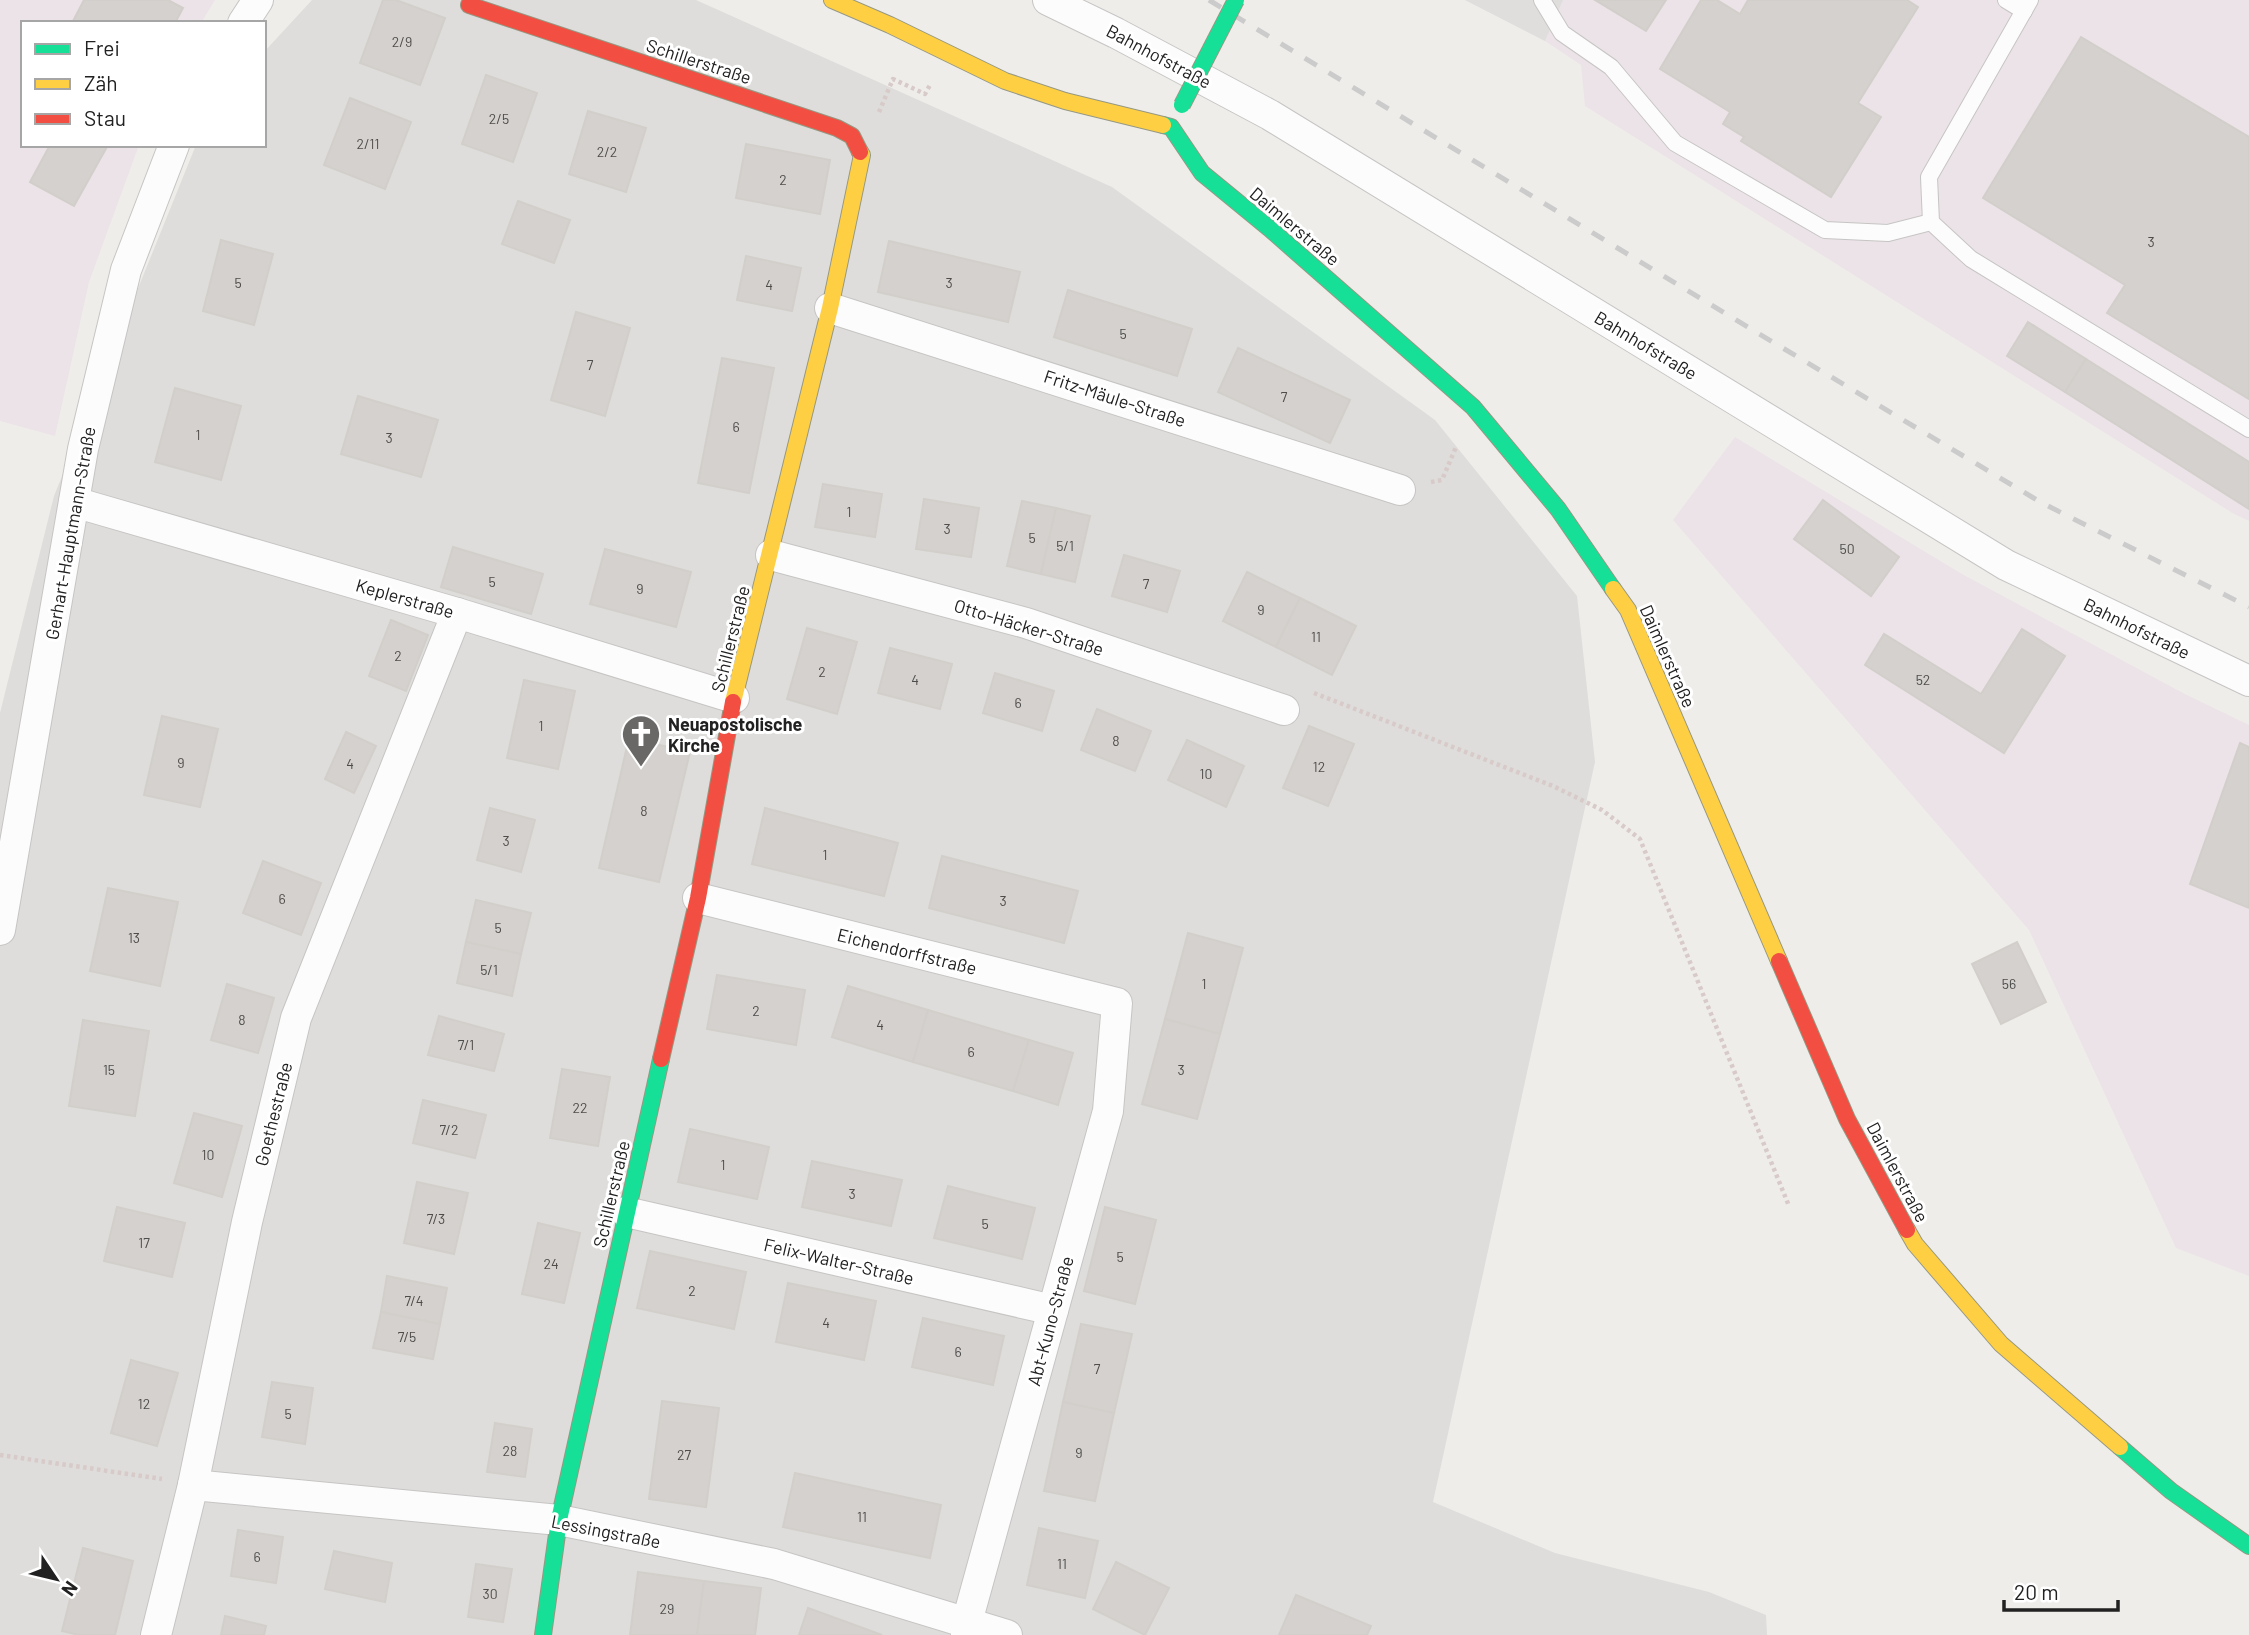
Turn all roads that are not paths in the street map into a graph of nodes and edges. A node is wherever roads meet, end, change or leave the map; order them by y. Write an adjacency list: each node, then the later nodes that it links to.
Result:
1 (258, 0): 9 (street)
2 (832, 0): 10 (street)
3 (1048, 0): 19 (street, Bahnhofstraße)
4 (1236, 0): 10 (street, bridge)
5 (1542, 0): 12 (lane)
6 (2007, 0): 8 (lane)
7 (469, 5): 13 (street, Schillerstraße)
8 (2027, 5): 12 (lane)
9 (244, 21)
10 (1171, 127): 29 (street, Daimlerstraße)
11 (173, 147): 16 (street, Gerhart-Hauptmann-Straße)
12 (1931, 222): 14 (lane)
13 (830, 308): 15 (street, Fritz-Mäule-Straße); 17 (street, Schillerstraße)
14 (2249, 429)
15 (1400, 489)
16 (74, 502): 18 (street, Keplerstraße); 23 (street, Gerhart-Hauptmann-Straße)
17 (771, 555): 20 (street, Schillerstraße); 21 (street, Otto-Häcker-Straße)
18 (457, 613): 20 (street, Keplerstraße); 27 (street, Goethestraße)
19 (2249, 681)
20 (734, 698): 22 (street, Schillerstraße)
21 (1284, 710)
22 (698, 898): 24 (street, Eichendorffstraße); 25 (street, Schillerstraße)
23 (0, 930)
24 (1117, 1003): 26 (street, Abt-Kuno-Straße)
25 (626, 1212): 26 (street, Felix-Walter-Straße); 28 (street, Schillerstraße)
26 (1053, 1310): 30 (street, Abt-Kuno-Straße)
27 (193, 1485): 28 (street, Lessingstraße); 31 (street, Goethestraße)
28 (559, 1520): 30 (street, Lessingstraße); 32 (street, Schillerstraße)
29 (2249, 1546)
30 (966, 1629): 33 (street, Lessingstraße)
31 (156, 1635)
32 (543, 1635)
33 (1007, 1635)

